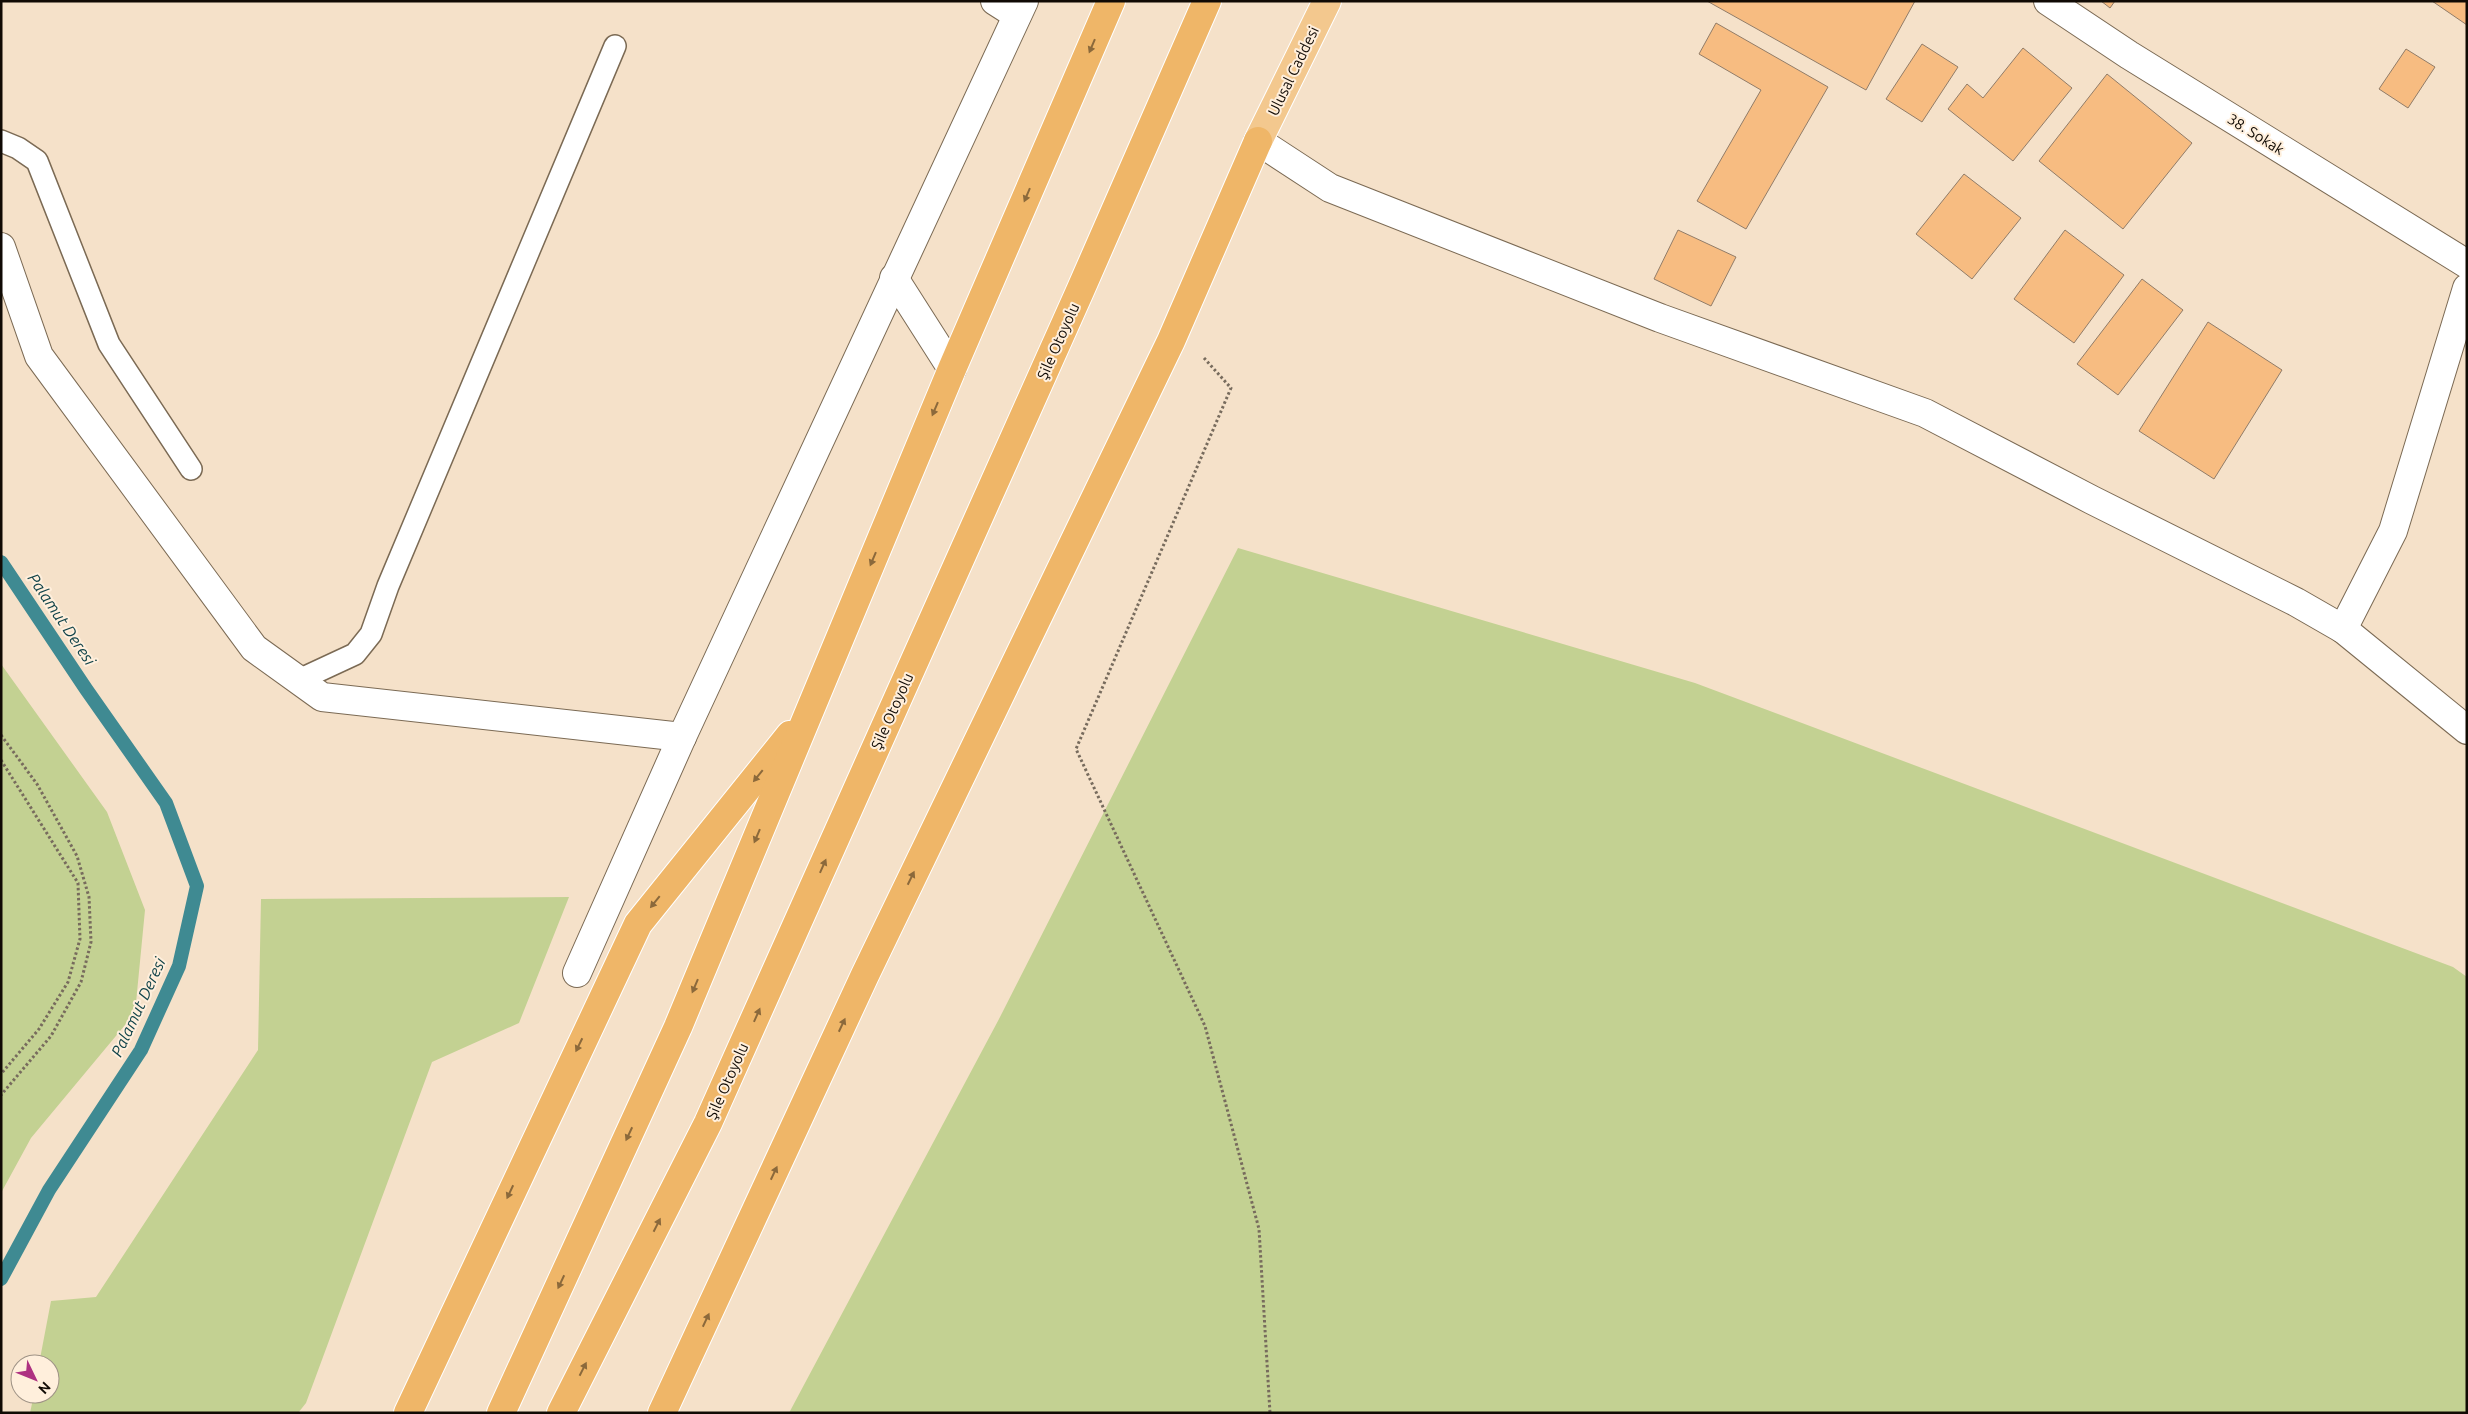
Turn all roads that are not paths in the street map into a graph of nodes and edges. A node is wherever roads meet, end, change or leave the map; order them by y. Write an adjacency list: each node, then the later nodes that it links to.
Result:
1 (1111, 1): 13 (highway, one-way to 13)
2 (1207, 1): 24 (highway, Şile Otoyolu, one-way to 2)
3 (1328, 1): 8 (main road, Ulusal Caddesi)
4 (2048, 1): 10 (street, 38. Sokak)
5 (1012, 6): 11 (street)
6 (615, 46): 16 (lane)
7 (1, 141): 14 (lane)
8 (1258, 141): 15 (street); 21 (highway, one-way to 8)
9 (1, 247): 16 (street)
10 (2467, 264)
11 (894, 278): 13 (street); 19 (street)
12 (2467, 288): 15 (street)
13 (952, 369): 17 (highway, one-way to 17)
14 (190, 469)
15 (2343, 629): 18 (street)
16 (299, 680): 19 (street)
17 (810, 710): 22 (highway, one-way to 22); 23 (highway, one-way to 23)
18 (2467, 730)
19 (682, 737): 20 (street)
20 (577, 973)
21 (686, 1365): 25 (highway); 26 (highway)
22 (408, 1413)
23 (501, 1413)
24 (560, 1413)
25 (650, 1413)
26 (662, 1413)

